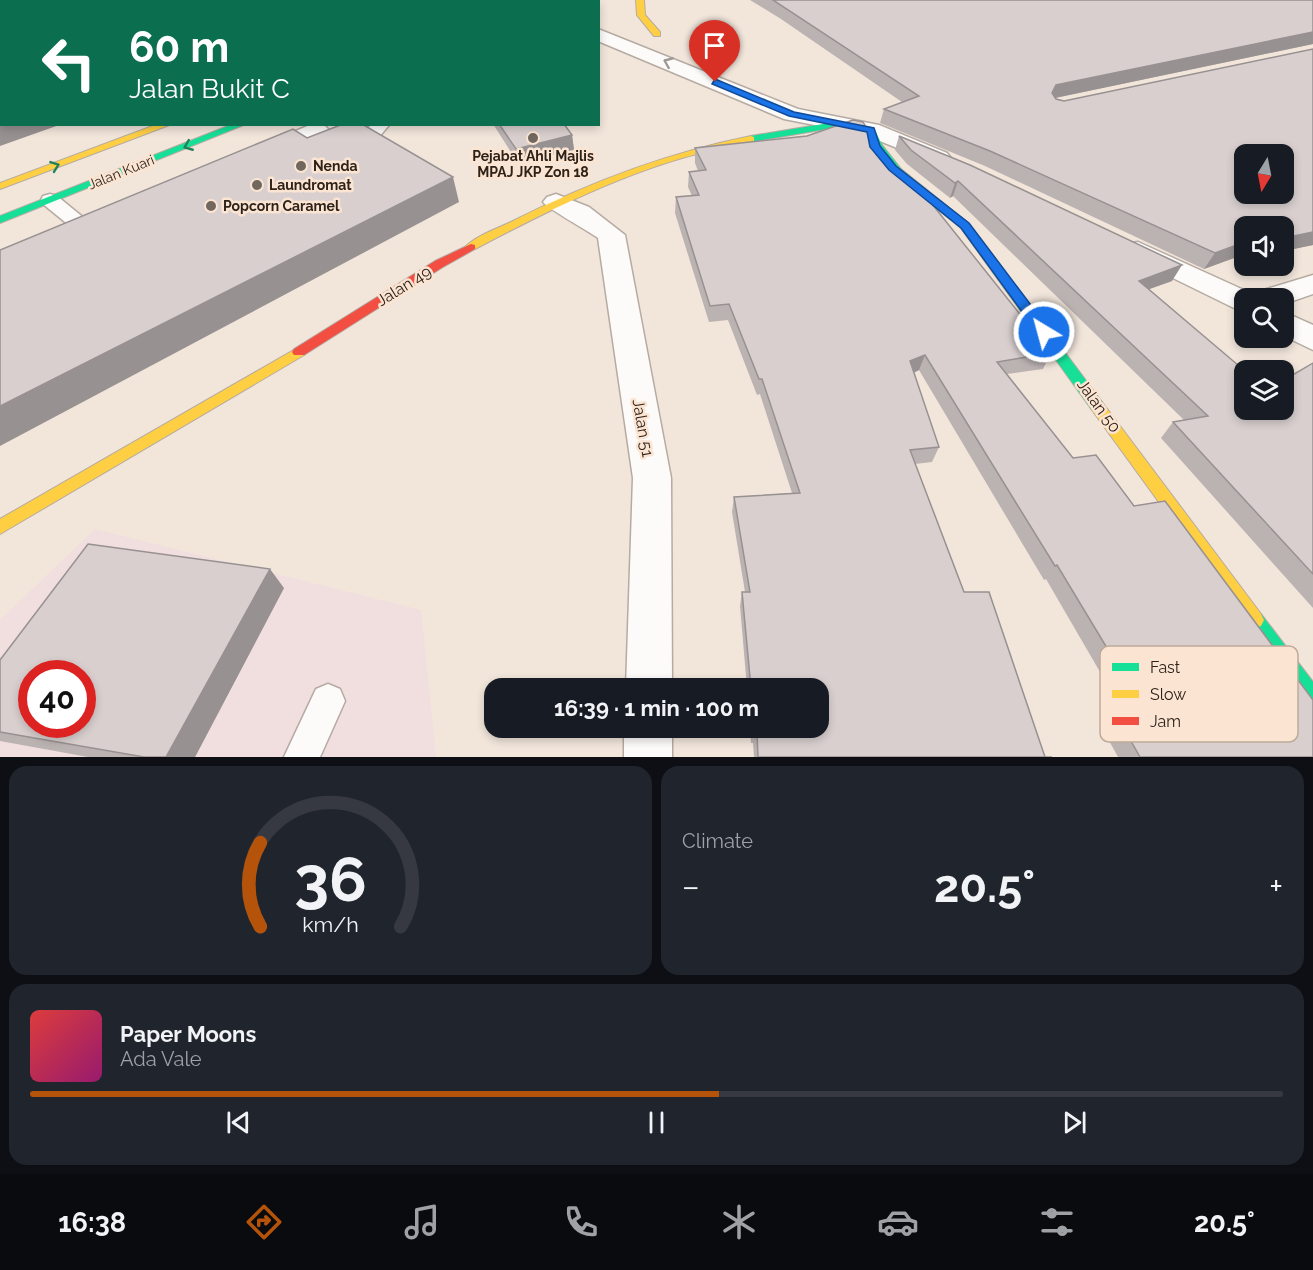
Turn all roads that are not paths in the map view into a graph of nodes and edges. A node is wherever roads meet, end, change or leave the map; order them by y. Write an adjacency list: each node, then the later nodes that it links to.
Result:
1 (640, 0): 3 (street)
2 (618, 18): 3 (street)
3 (657, 34): 5 (street)
4 (600, 35): 7 (street, one-way to 4)
5 (678, 43)
6 (796, 94): 7 (street)
7 (841, 124): 12 (street); 17 (street, Jalan 49)
8 (163, 126): 15 (street, Jalan Kuari, one-way to 8)
9 (238, 126): 16 (street, Jalan Kuari, one-way to 16)
10 (380, 126): 11 (lane)
11 (319, 127): 13 (street)
12 (871, 130): 14 (street); 27 (street, Jalan 50)
13 (243, 161)
14 (965, 169)
15 (0, 186)
16 (50, 200): 18 (street, Jalan Kuari); 19 (lane)
17 (556, 202): 26 (street, Jalan 49); 28 (street, Jalan 51)
18 (0, 220)
19 (83, 227)
20 (1115, 240): 23 (street)
21 (1313, 284): 22 (street)
22 (1294, 290)
23 (1234, 296)
24 (1294, 328): 25 (street)
25 (1313, 339)
26 (0, 527)
27 (1275, 646)
28 (649, 678)
29 (1298, 678): 30 (street, Jalan 50)
30 (1313, 698)
31 (328, 701): 33 (lane)
32 (648, 738): 34 (street)
33 (302, 757)
34 (648, 757)

